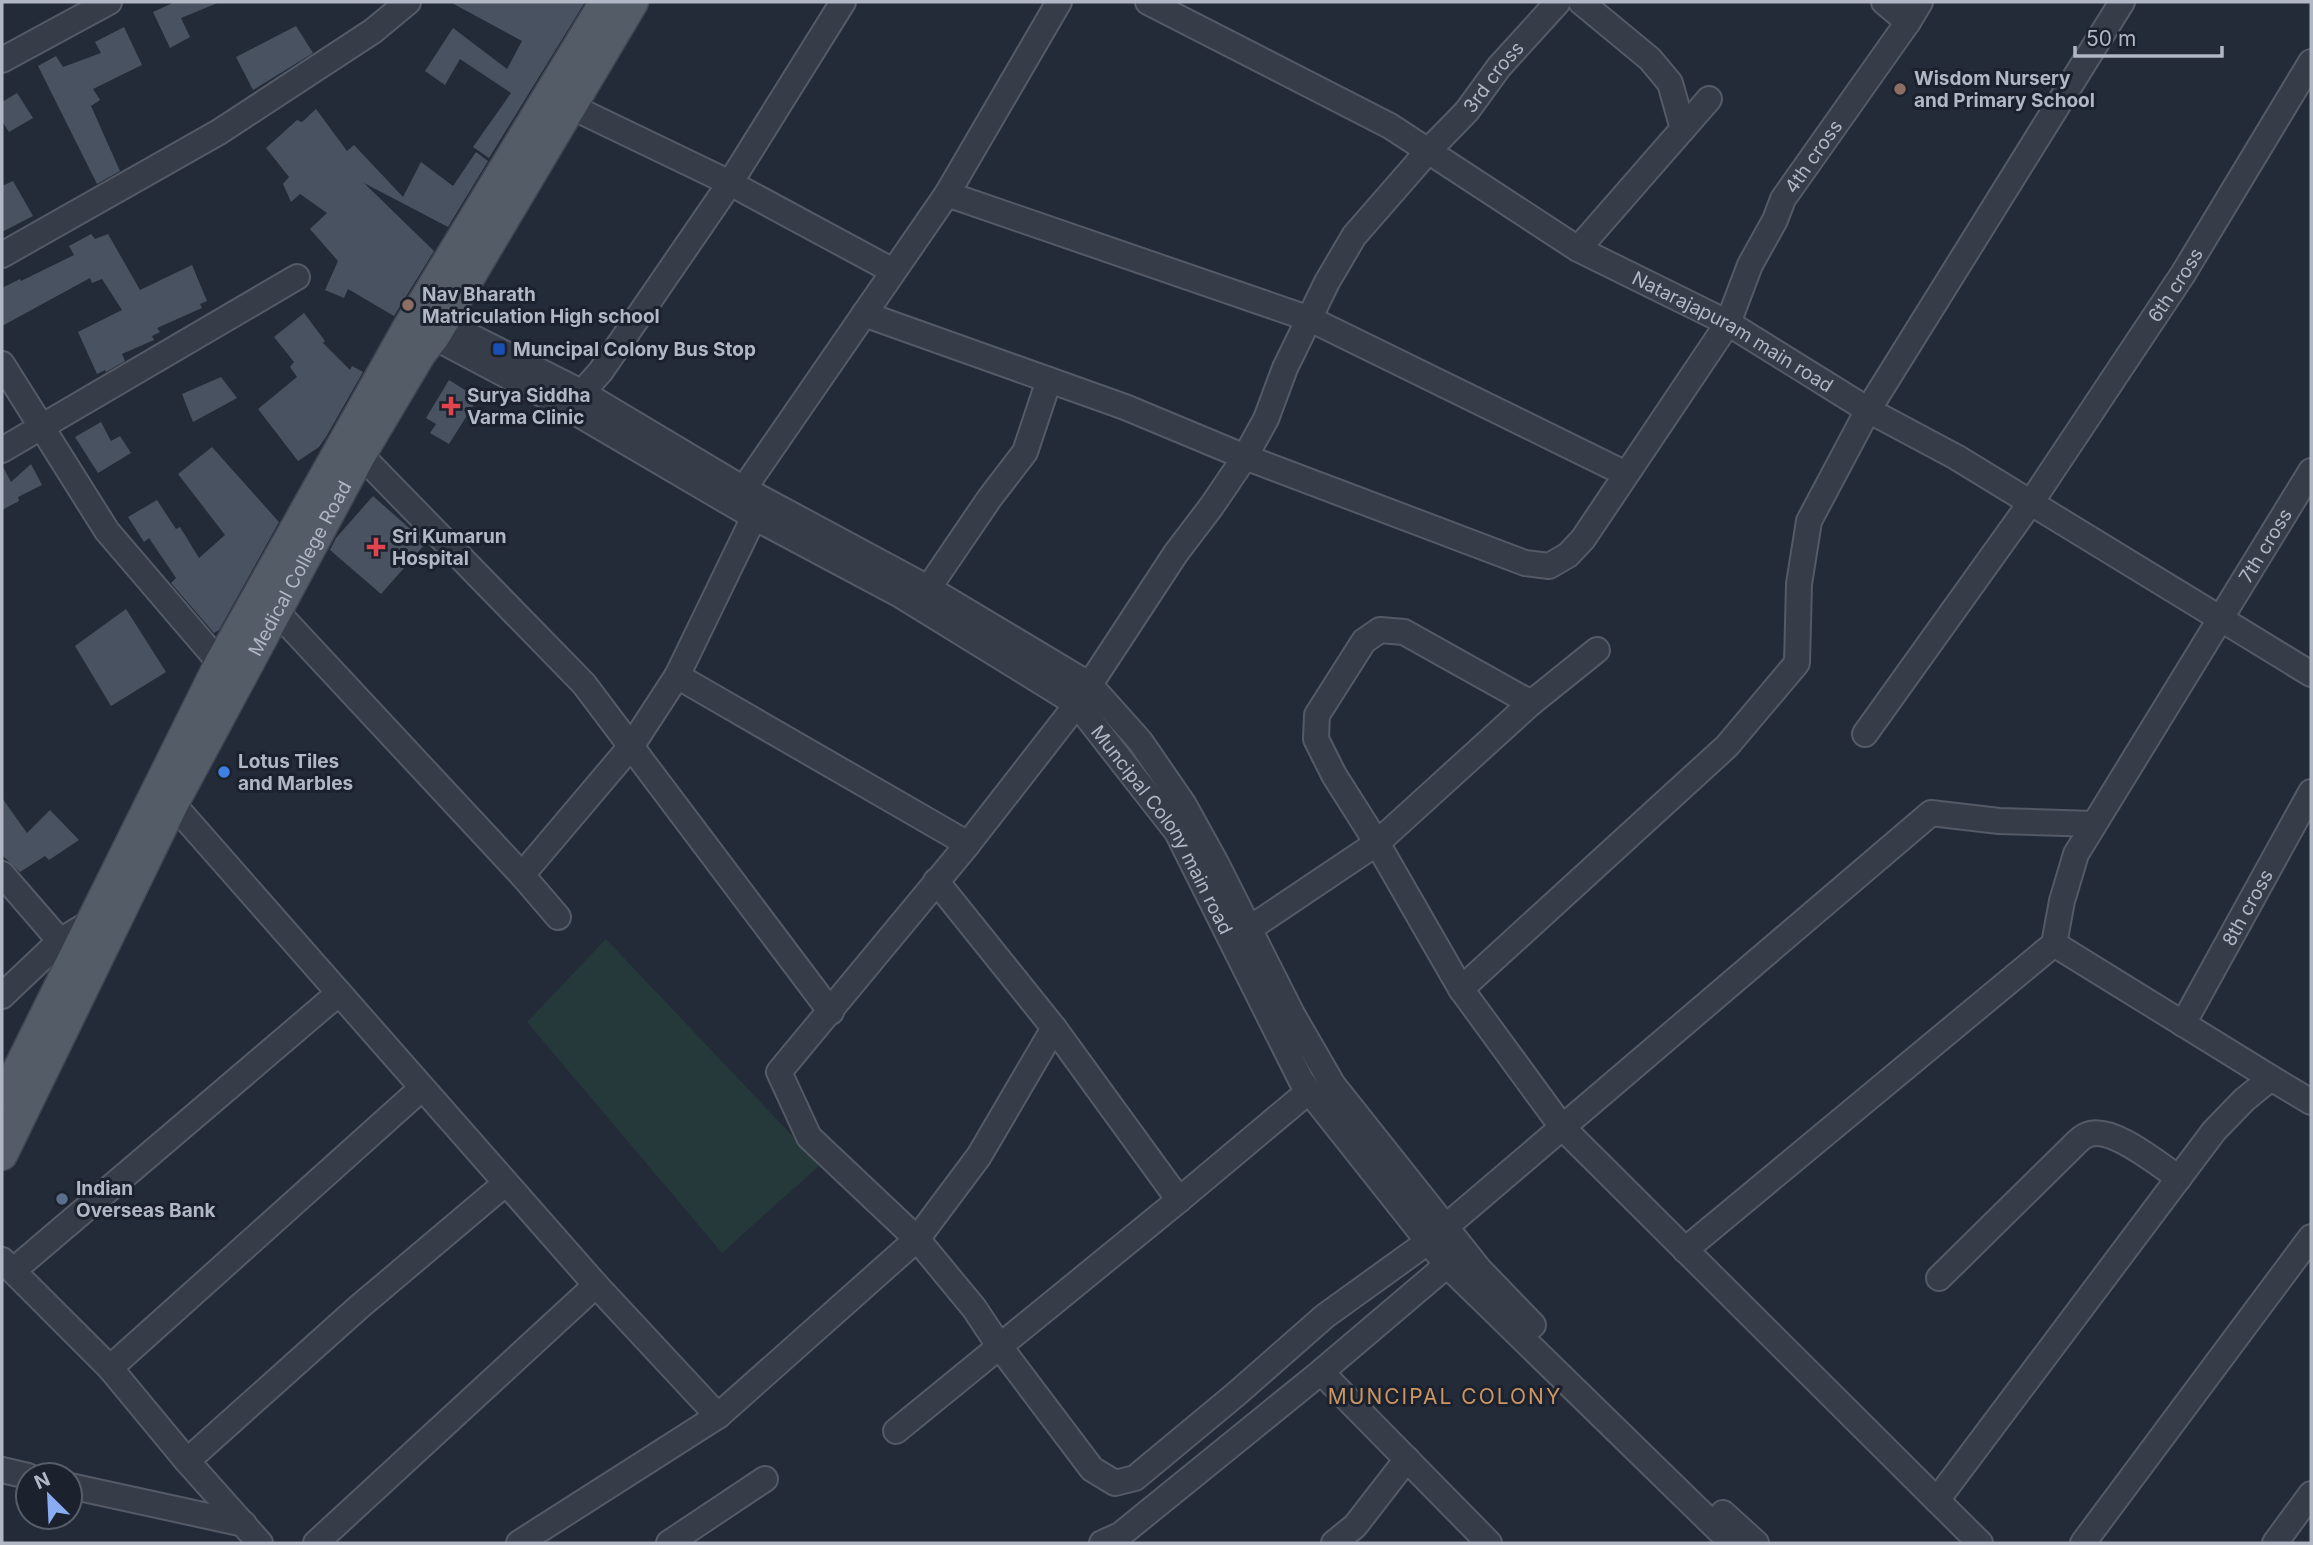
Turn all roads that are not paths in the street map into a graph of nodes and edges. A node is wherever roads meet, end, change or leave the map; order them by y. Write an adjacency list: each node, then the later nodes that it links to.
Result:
1 (109, 2): 13 (street)
2 (408, 2): 22 (street)
3 (605, 2): 28 (main road, Medical College Road)
4 (633, 2): 16 (main road, Medical College Road)
5 (843, 2): 19 (street)
6 (1059, 2): 20 (street)
7 (1149, 2): 18 (street, Natarajapuram main road)
8 (1558, 2): 18 (street, 3rd cross)
9 (1581, 2): 17 (street)
10 (1884, 2): 12 (street)
11 (2122, 2): 32 (street)
12 (1914, 12): 27 (street, 4th cross)
13 (2, 61)
14 (2311, 62): 40 (street, 6th cross)
15 (1709, 99): 17 (street)
16 (570, 106): 19 (street); 28 (main road, Medical College Road)
17 (1683, 129): 21 (street)
18 (1429, 150): 21 (street, Natarajapuram main road); 26 (street, 3rd cross)
19 (730, 183): 23 (street); 31 (street)
20 (947, 194): 23 (street); 26 (street)
21 (1578, 249): 27 (street, Natarajapuram main road)
22 (2, 255)
23 (893, 271): 25 (street)
24 (297, 277): 33 (street)
25 (864, 314): 30 (street, 4th cross); 39 (street)
26 (1310, 319): 36 (street, 3rd cross); 38 (street)
27 (1728, 323): 32 (street, Natarajapuram main road); 38 (street, 4th cross)
28 (428, 329): 31 (street, Muncipal Colony main road); 34 (main road, Medical College Road)
29 (2, 363): 33 (street)
30 (1049, 380): 36 (street, 4th cross); 41 (street)
31 (575, 400): 39 (street, Muncipal Colony main road)
32 (1868, 410): 40 (street, Natarajapuram main road); 65 (street)
33 (41, 427): 35 (street); 45 (street)
34 (353, 446): 42 (main road, Medical College Road); 51 (street)
35 (2, 450)
36 (1245, 457): 38 (street, 4th cross); 48 (street, 3rd cross)
37 (2311, 471): 43 (street, 7th cross)
38 (1626, 474)
39 (743, 503): 41 (street, Muncipal Colony main road); 47 (street)
40 (2031, 503): 43 (street, Natarajapuram main road); 50 (street, 6th cross)
41 (922, 597): 48 (street, Muncipal Colony main road)
42 (266, 604): 45 (main road, Medical College Road); 53 (main road, Medical College Road); 58 (street)
43 (2220, 618): 46 (street, Natarajapuram main road); 54 (street, 7th cross)
44 (1597, 650): 49 (street)
45 (220, 663): 53 (main road, Medical College Road)
46 (2311, 674)
47 (677, 676): 51 (street); 56 (street)
48 (1083, 695): 56 (street, 3rd cross); 62 (street, Muncipal Colony main road)
49 (1531, 702): 55 (street); 55 (street)
50 (1865, 734)
51 (632, 746): 58 (street); 68 (street)
52 (2311, 792): 69 (street, 8th cross)
53 (163, 799): 61 (main road, Medical College Road); 66 (street); 77 (main road, Medical College Road)
54 (2094, 824): 64 (street, 7th cross); 76 (street)
55 (1377, 843): 62 (street); 65 (street)
56 (968, 844): 59 (street, 3rd cross)
57 (2, 874): 63 (street)
58 (522, 874): 60 (street)
59 (936, 881): 68 (street, 3rd cross); 70 (street)
60 (558, 917)
61 (88, 924): 63 (street); 74 (main road, Medical College Road)
62 (1241, 935): 73 (street, Muncipal Colony main road); 81 (street)
63 (60, 941): 67 (street)
64 (2054, 944): 69 (street); 84 (street)
65 (1461, 989): 76 (street)
66 (339, 993): 72 (street); 85 (street)
67 (2, 996)
68 (831, 1012): 83 (street, 3rd cross)
69 (2183, 1024): 71 (street)
70 (1054, 1028): 80 (street); 83 (street)
71 (2271, 1079): 75 (street); 78 (street)
72 (422, 1088): 79 (street); 90 (street)
73 (1310, 1091): 80 (street); 81 (street, Muncipal Colony main road)
74 (2, 1102)
75 (2311, 1102)
76 (1562, 1127): 81 (street); 84 (street)
77 (2, 1155)
78 (2179, 1178): 87 (street); 99 (street)
79 (506, 1183): 88 (street); 95 (street)
80 (1180, 1200): 89 (street)
81 (1437, 1234): 86 (street, Muncipal Colony main road); 89 (street); 109 (street)
82 (2311, 1237): 111 (street)
83 (917, 1239): 89 (street); 92 (street)
84 (1685, 1250): 99 (street)
85 (8, 1265): 90 (street)
86 (1447, 1265): 91 (street); 108 (street, Muncipal Colony main road)
87 (1939, 1278)
88 (596, 1285): 92 (street); 102 (street)
89 (1000, 1347): 93 (street)
90 (110, 1368): 95 (street)
91 (1321, 1372): 94 (street); 105 (street)
92 (718, 1416): 103 (street)
93 (896, 1431)
94 (1407, 1460): 106 (street); 107 (street)
95 (187, 1461): 100 (street)
96 (765, 1479): 104 (street)
97 (84, 1489): 100 (street)
98 (2311, 1494): 112 (street)
99 (1937, 1500): 110 (street)
100 (244, 1524): 101 (street)
101 (260, 1543)
102 (316, 1543)
103 (519, 1543)
104 (669, 1543)
105 (1102, 1543)
106 (1334, 1543)
107 (1489, 1543)
108 (1732, 1543)
109 (1756, 1543)
110 (1980, 1543)
111 (2083, 1543)
112 (2275, 1543)

